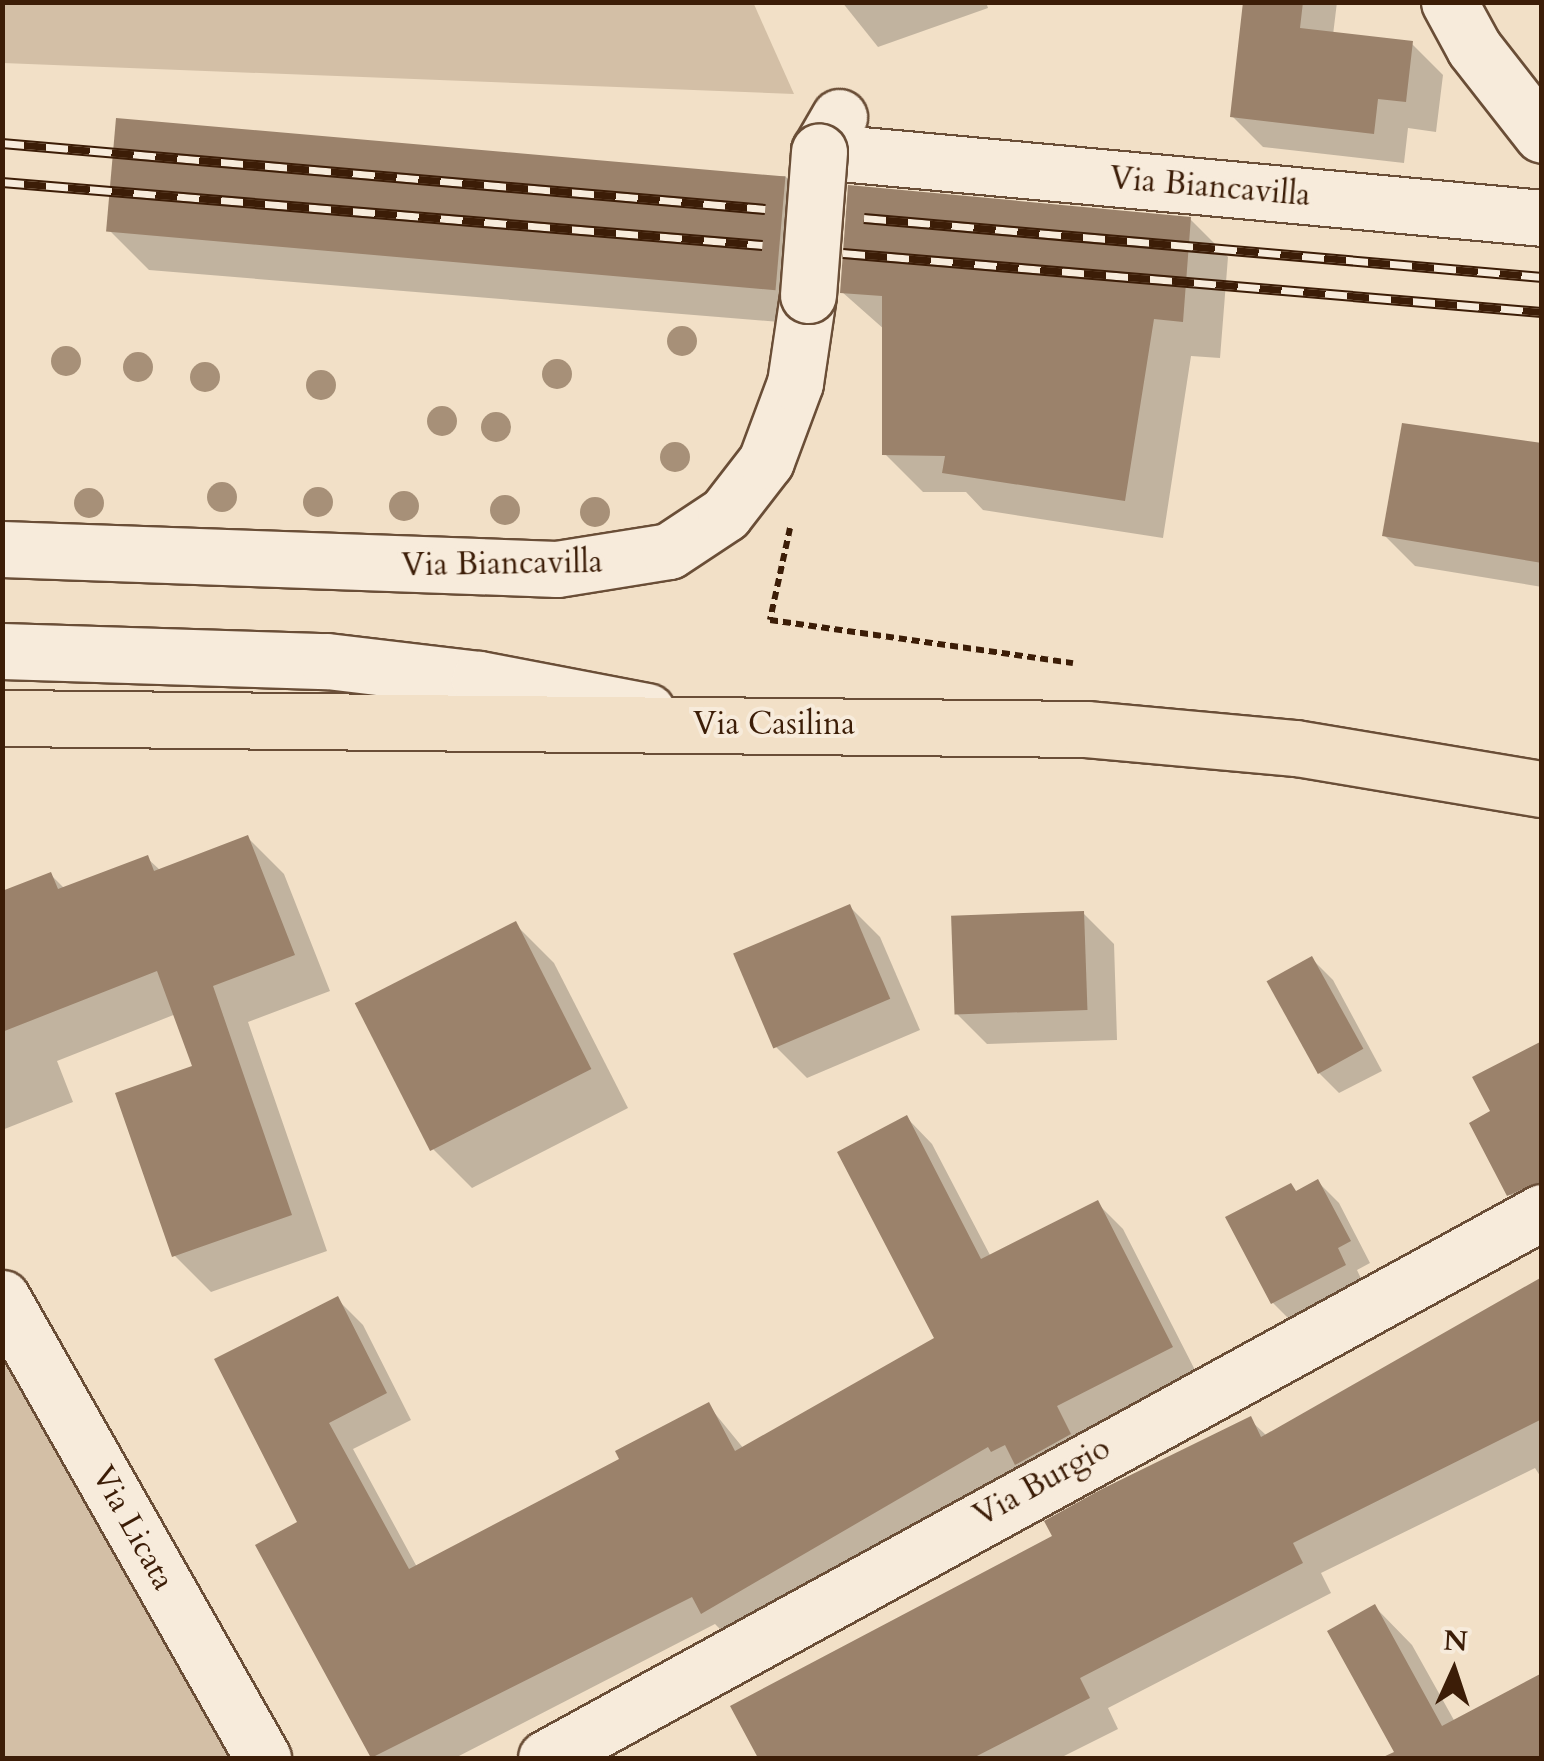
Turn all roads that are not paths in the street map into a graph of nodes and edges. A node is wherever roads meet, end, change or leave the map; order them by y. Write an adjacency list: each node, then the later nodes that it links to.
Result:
1 (1449, 2): 2 (street)
2 (1542, 136)
3 (1542, 218): 4 (street, Via Biancavilla, bridge)
4 (2, 548)
5 (2, 651): 7 (street)
6 (2, 718): 7 (main road, Via Casilina)
7 (708, 724): 8 (main road, Via Casilina)
8 (1542, 789)
9 (1542, 1212): 12 (street, Via Burgio)
10 (2, 1298): 11 (street, Via Licata)
11 (263, 1758)
12 (546, 1758)

